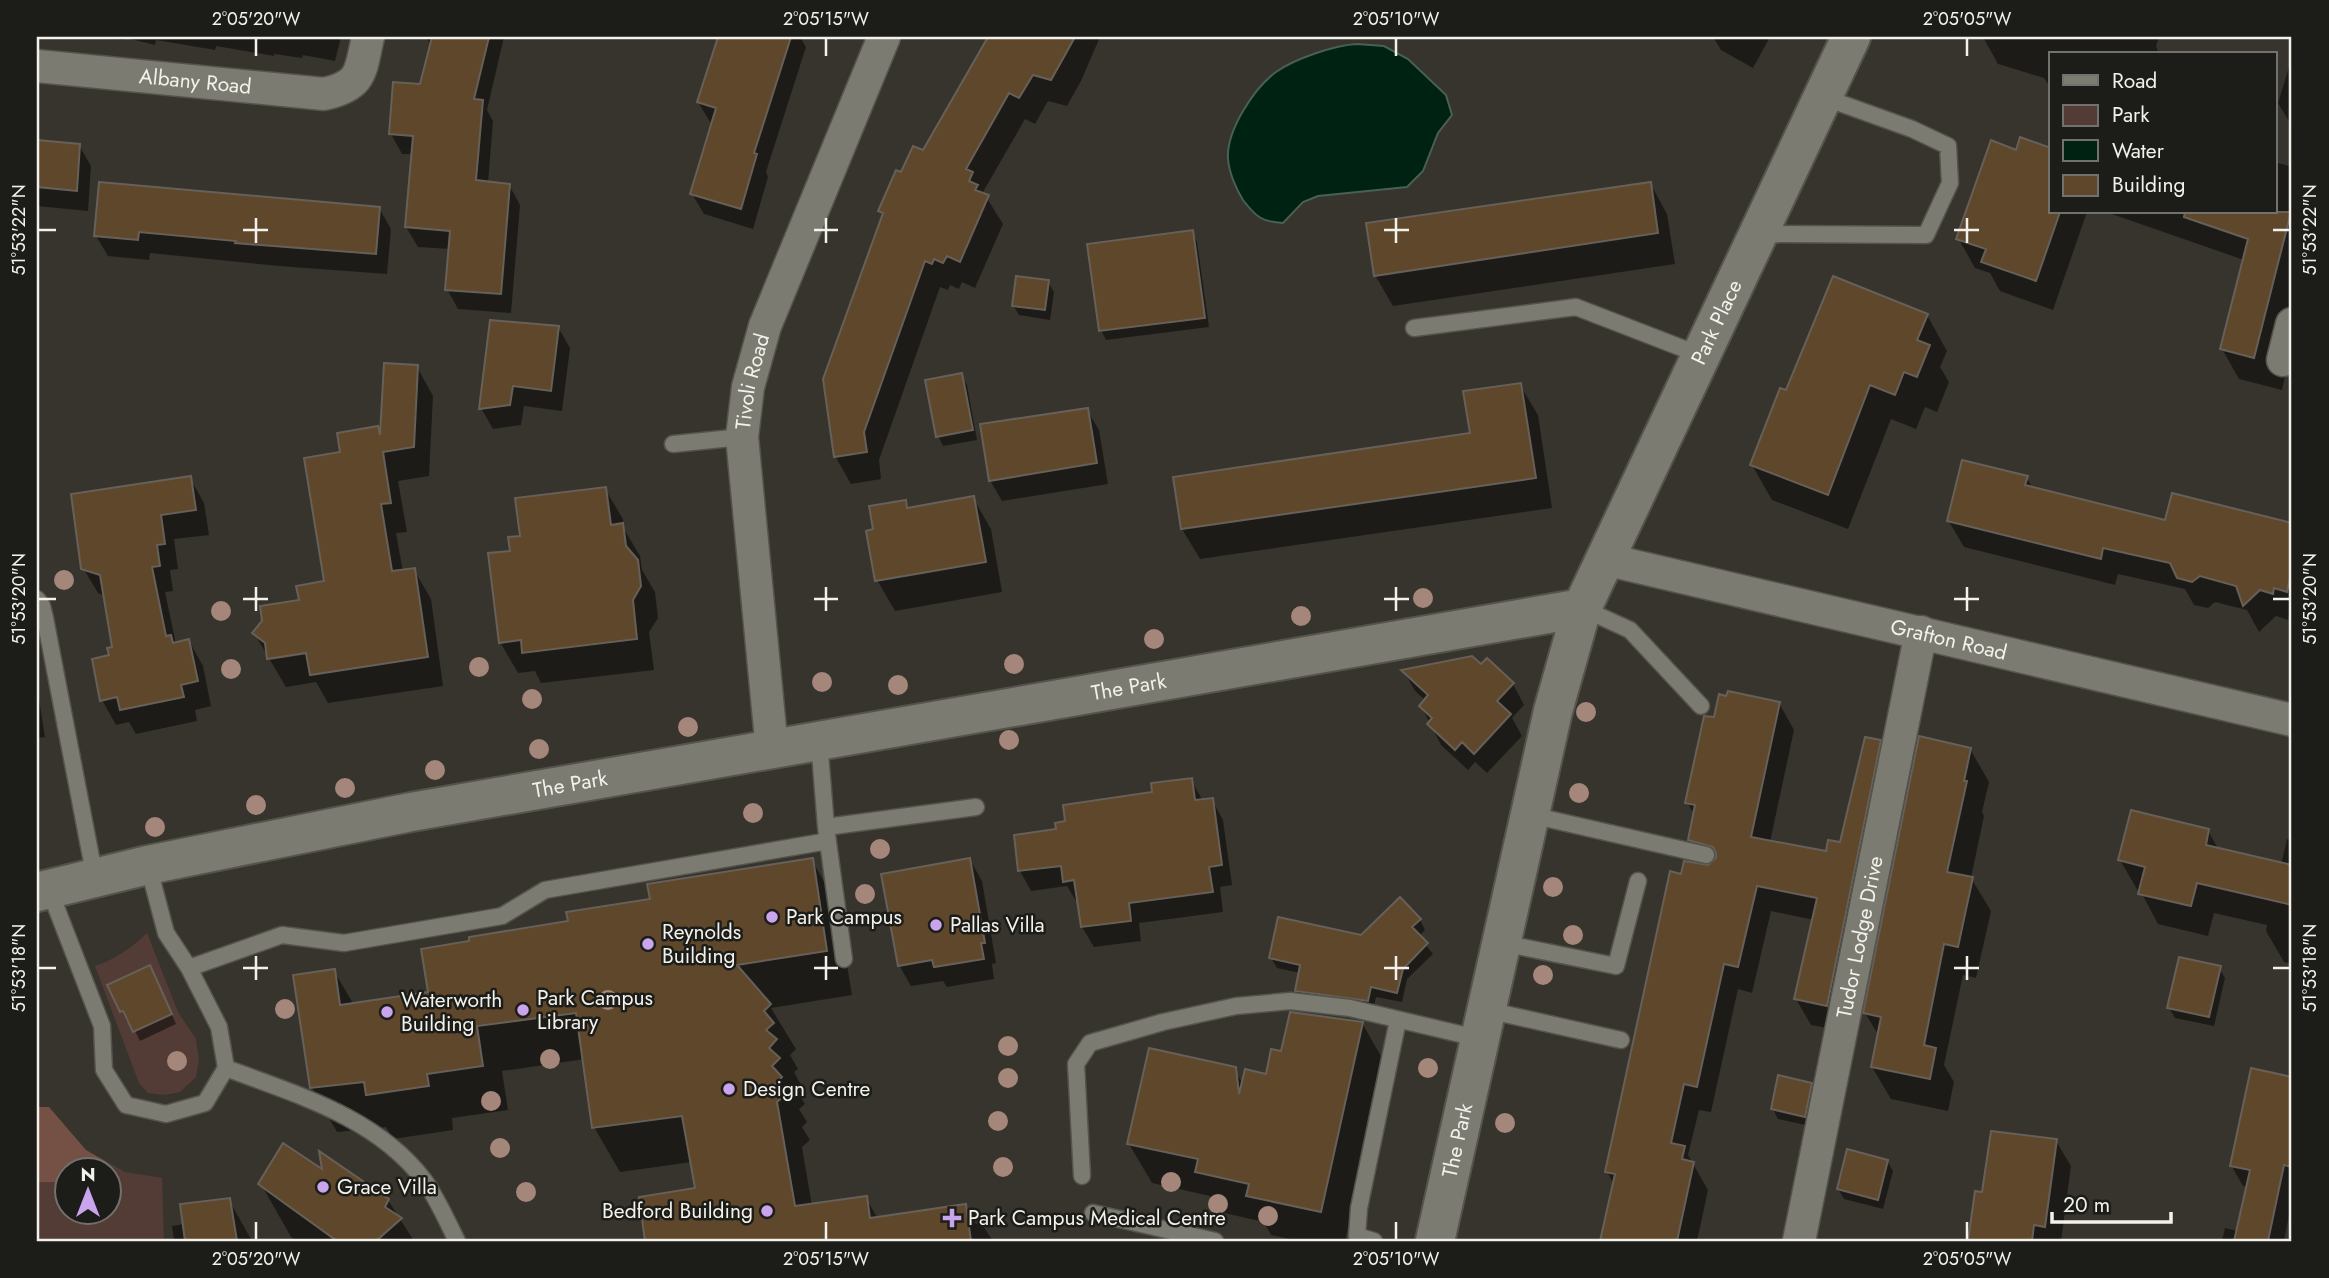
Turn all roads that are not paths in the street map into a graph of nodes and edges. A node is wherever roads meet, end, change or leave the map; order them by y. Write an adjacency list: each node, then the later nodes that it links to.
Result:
1 (368, 37): 4 (street, Albany Road)
2 (884, 37): 11 (street, Tivoli Road)
3 (1851, 37): 5 (street, Park Place)
4 (37, 66)
5 (1823, 97): 6 (street, Park Place); 6 (lane)
6 (1757, 234): 9 (street, Park Place)
7 (2292, 324): 10 (street)
8 (1414, 328): 9 (lane)
9 (1700, 355): 13 (street, Park Place)
10 (2283, 360)
11 (742, 437): 12 (lane); 20 (street, Tivoli Road)
12 (673, 444)
13 (1604, 558): 15 (street, Park Place); 16 (street, Grafton Road)
14 (37, 599): 26 (lane)
15 (1582, 608): 17 (lane); 19 (street, The Park); 22 (street, The Park)
16 (1921, 632): 18 (street, Grafton Road); 42 (street, Tudor Lodge Drive)
17 (1701, 706)
18 (2292, 720)
19 (818, 741): 20 (street, The Park); 23 (lane)
20 (772, 750): 25 (street, The Park)
21 (976, 807): 23 (lane)
22 (1531, 815): 24 (lane); 29 (street, The Park)
23 (827, 834): 30 (lane); 31 (lane)
24 (1706, 855)
25 (148, 865): 26 (street, The Park); 31 (lane)
26 (94, 878): 28 (street, The Park)
27 (1638, 881): 29 (lane)
28 (43, 890): 35 (lane)
29 (1502, 943): 33 (street, The Park)
30 (844, 959)
31 (189, 968): 35 (lane)
32 (1398, 1020): 33 (lane); 36 (lane); 40 (lane)
33 (1484, 1025): 34 (lane); 41 (street, The Park)
34 (1621, 1040)
35 (226, 1068): 38 (lane)
36 (1082, 1176)
37 (1093, 1213): 39 (lane)
38 (457, 1241)
39 (1215, 1241)
40 (1374, 1241)
41 (1435, 1241)
42 (1799, 1241)

